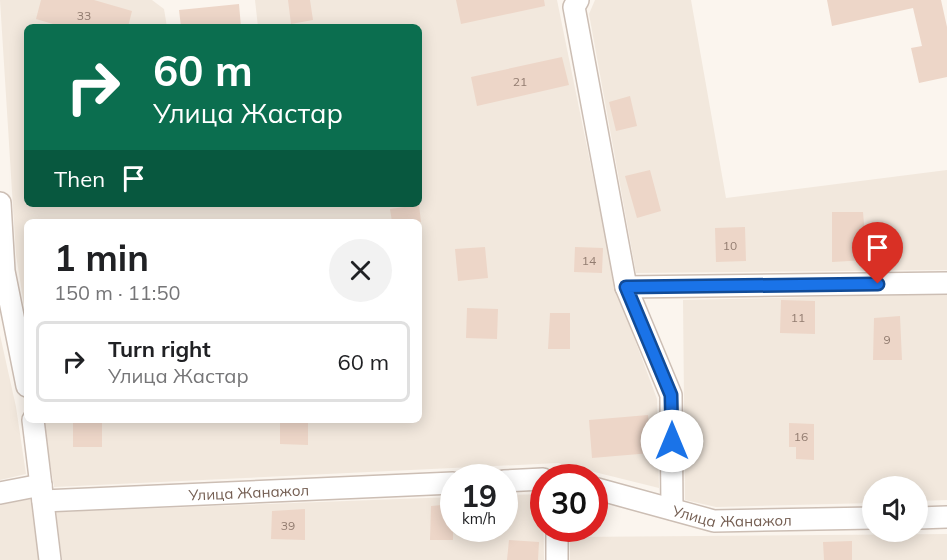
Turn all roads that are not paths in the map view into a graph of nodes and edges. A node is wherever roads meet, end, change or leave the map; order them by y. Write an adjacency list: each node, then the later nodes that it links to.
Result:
1 (578, 0): 4 (street)
2 (0, 202): 5 (street)
3 (947, 283): 4 (street)
4 (626, 287): 11 (street)
5 (24, 371)
6 (33, 423): 10 (street)
7 (440, 483): 10 (street, Улица Жанажол)
8 (608, 492): 11 (street, Улица Жанажол)
9 (0, 493): 10 (street, Улица Жанажол)
10 (42, 493): 16 (street)
11 (672, 509): 13 (street, Улица Жанажол)
12 (947, 517): 14 (street)
13 (862, 518)
14 (928, 518)
15 (557, 542): 17 (street)
16 (50, 560)
17 (557, 560)

